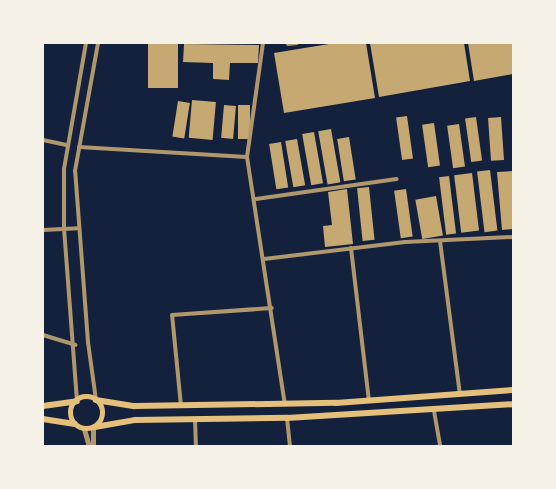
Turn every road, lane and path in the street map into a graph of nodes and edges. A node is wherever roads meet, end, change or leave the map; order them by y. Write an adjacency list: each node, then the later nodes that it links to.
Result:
1 (86, 43): 7 (street)
2 (98, 43): 8 (street)
3 (264, 43): 9 (street)
4 (297, 43): 5 (street)
5 (288, 44)
6 (43, 140): 7 (street)
7 (66, 145): 13 (street)
8 (79, 147): 9 (street); 12 (street)
9 (248, 156): 11 (street)
10 (397, 179): 11 (street)
11 (256, 199): 18 (street)
12 (78, 228): 13 (street); 24 (street)
13 (64, 229): 14 (street); 21 (street)
14 (43, 230)
15 (513, 237): 16 (street)
16 (440, 241): 17 (street); 23 (street)
17 (351, 248): 18 (street); 26 (street)
18 (264, 259): 19 (street)
19 (272, 308): 27 (street); 30 (street)
20 (43, 336): 21 (street)
21 (75, 345): 25 (street)
22 (513, 390): 23 (main road)
23 (460, 394): 26 (main road)
24 (96, 400): 25 (main road); 30 (main road); 36 (main road)
25 (77, 401): 29 (main road); 35 (main road)
26 (369, 401): 27 (main road)
27 (286, 404): 30 (main road)
28 (513, 404): 31 (main road)
29 (43, 406)
30 (181, 406)
31 (434, 411): 32 (main road); 42 (street)
32 (287, 418): 33 (main road); 41 (street)
33 (195, 419): 36 (main road); 40 (street)
34 (43, 420): 35 (main road)
35 (76, 424): 37 (main road)
36 (94, 427): 37 (main road); 39 (street)
37 (84, 429): 38 (street)
38 (89, 446)
39 (94, 446)
40 (196, 446)
41 (290, 446)
42 (440, 446)

